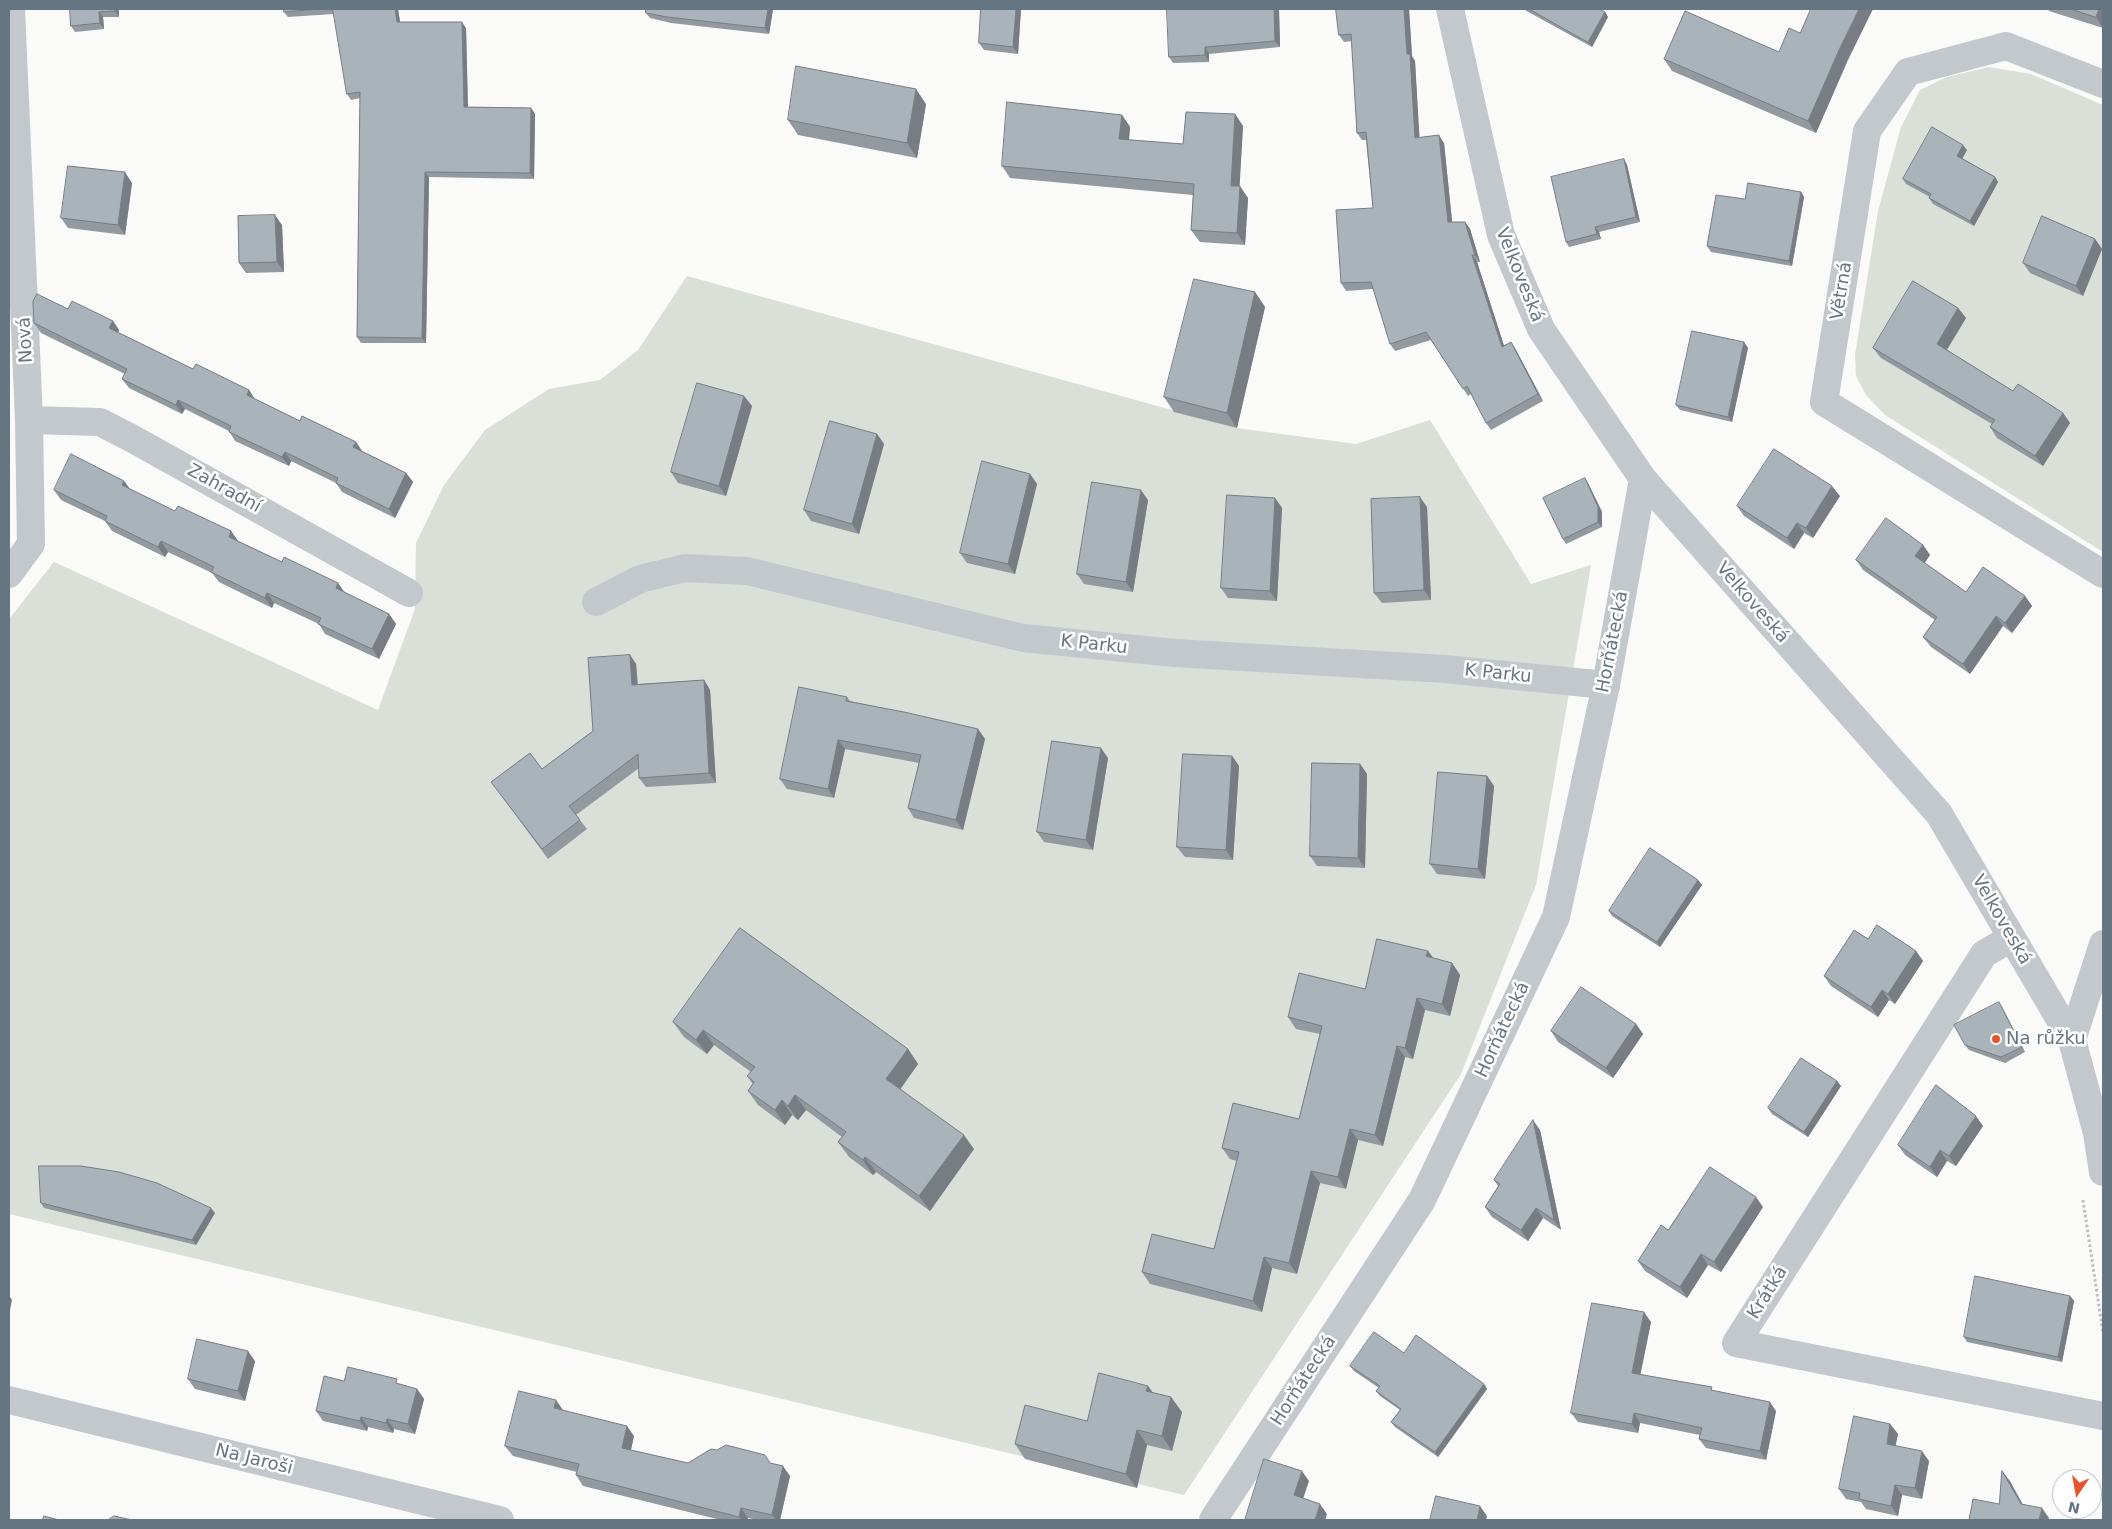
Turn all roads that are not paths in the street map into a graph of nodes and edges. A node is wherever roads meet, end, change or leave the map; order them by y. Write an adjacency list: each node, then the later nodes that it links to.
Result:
1 (10, 9): 4 (street, Nová)
2 (1450, 9): 5 (street, Velkoveská)
3 (2103, 84): 7 (street, Větrná)
4 (29, 420): 6 (street, Nová); 8 (street, Zahradní)
5 (1643, 479): 10 (street, Horňátecká); 11 (street, Velkoveská)
6 (9, 574)
7 (2103, 574)
8 (409, 592)
9 (596, 602): 10 (street, K Parku)
10 (1606, 686): 18 (street, Horňátecká)
11 (2011, 938): 13 (street, Velkoveská); 16 (street, Krátká)
12 (2103, 944): 13 (street)
13 (2072, 1040): 14 (street, Velkoveská)
14 (2103, 1172)
15 (9, 1400): 17 (street, Na Jaroši)
16 (2103, 1416)
17 (500, 1520)
18 (1213, 1520)

